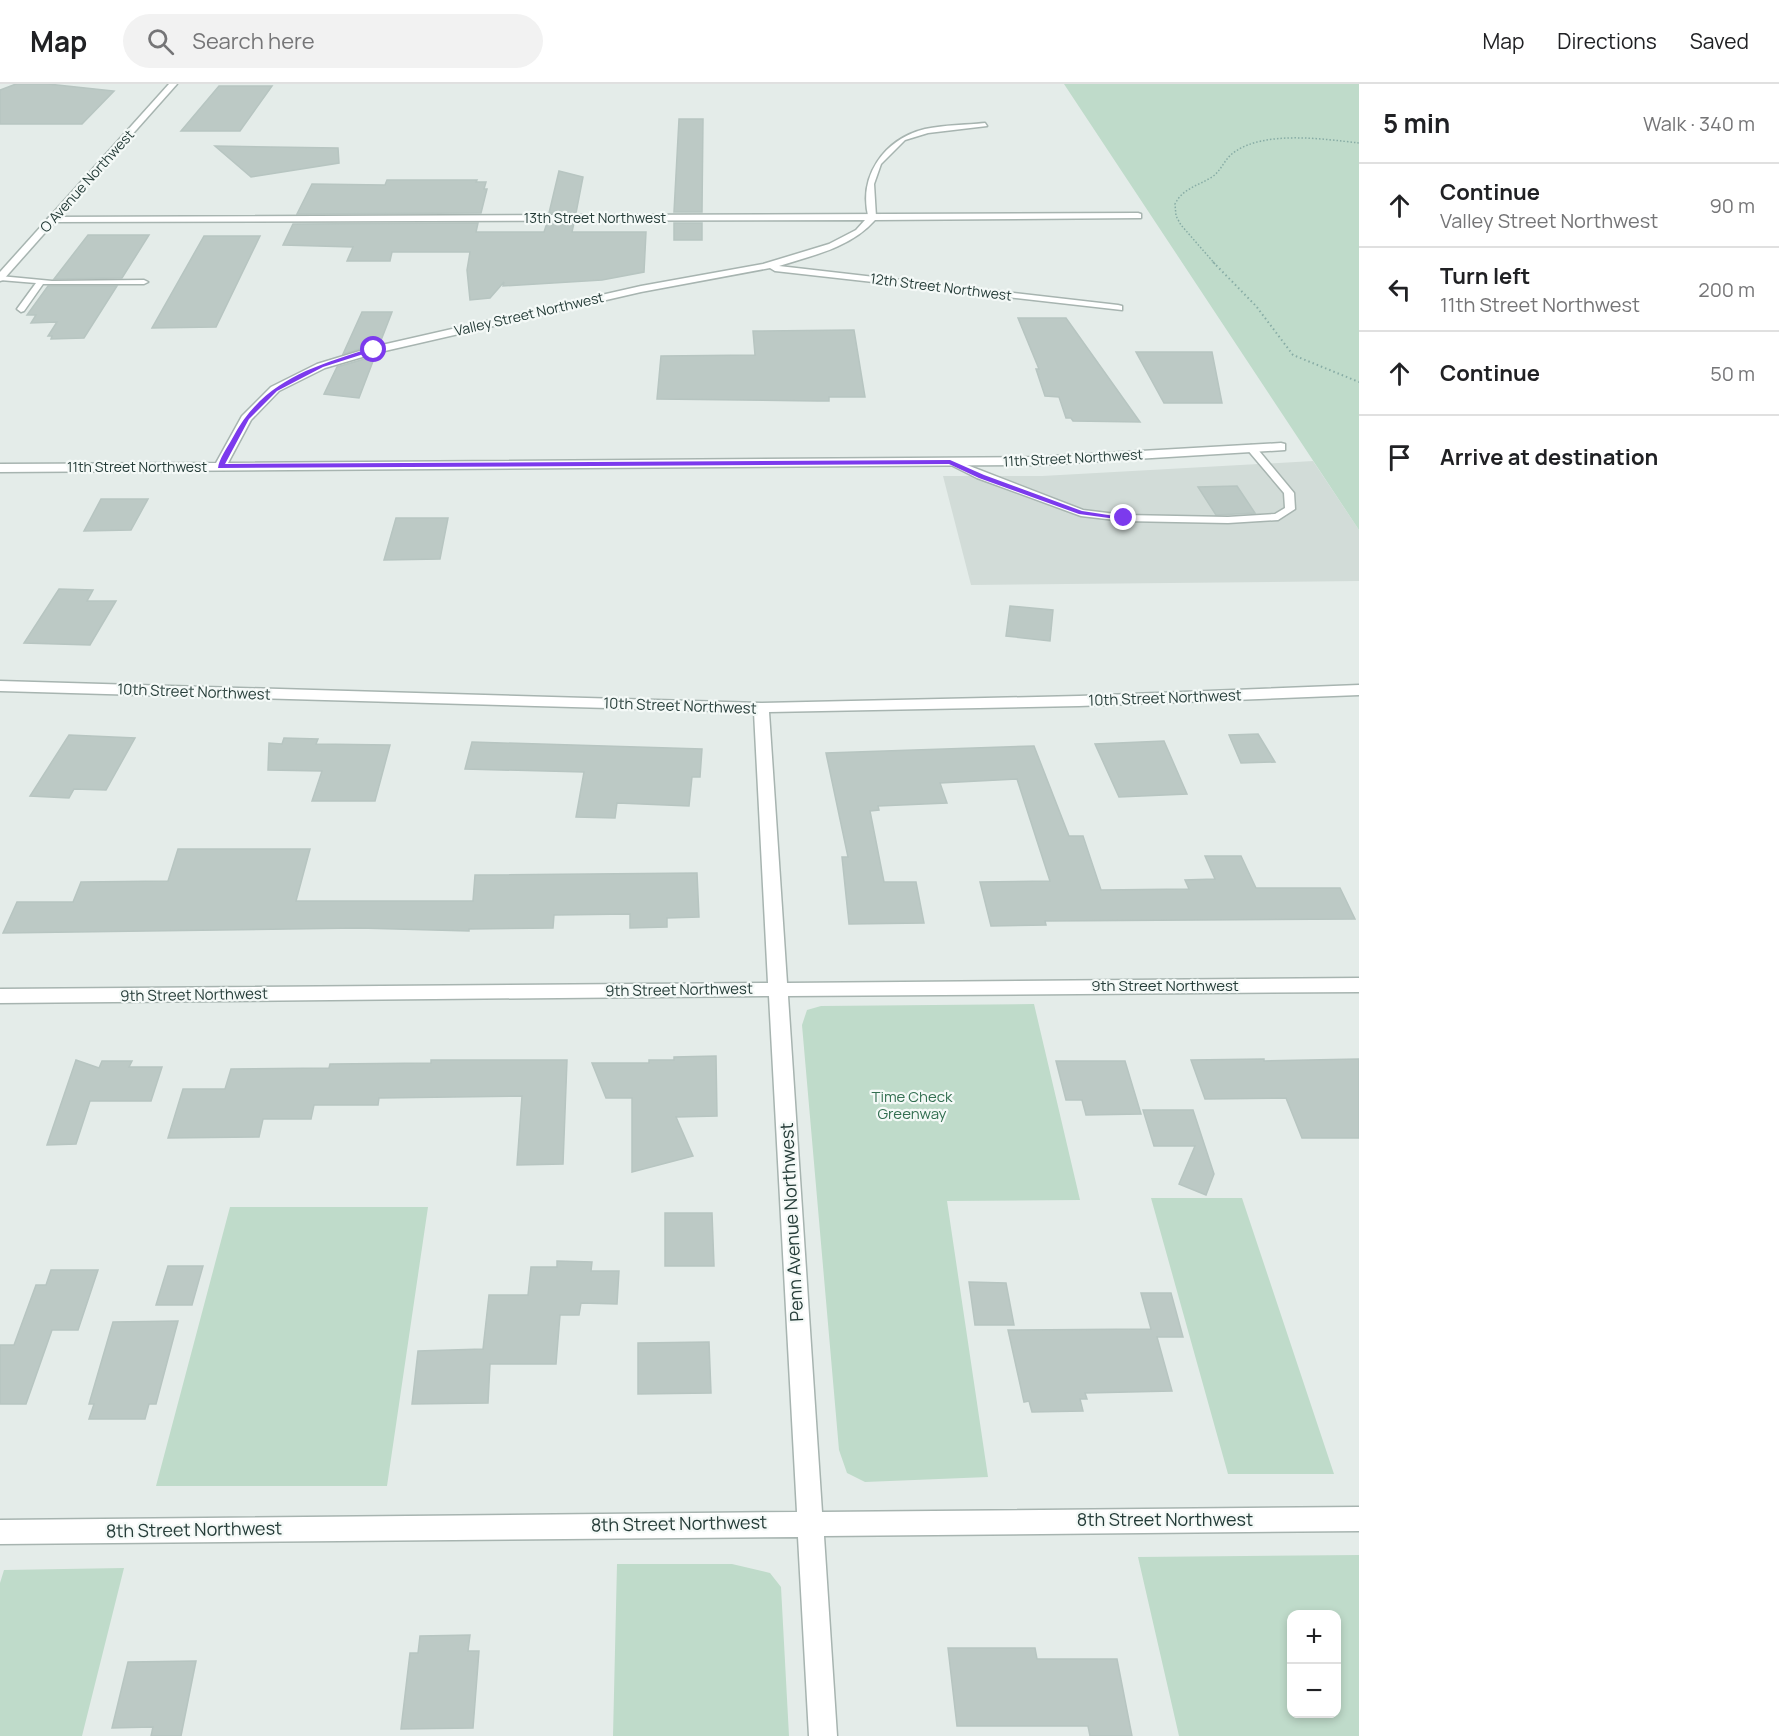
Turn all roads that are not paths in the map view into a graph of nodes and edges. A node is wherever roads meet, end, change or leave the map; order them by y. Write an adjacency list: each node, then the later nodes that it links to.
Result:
1 (173, 84): 5 (street, O Avenue Northwest)
2 (985, 125): 4 (lane)
3 (1138, 216): 4 (street, 13th Street Northwest)
4 (872, 217): 5 (street, 13th Street Northwest); 6 (street, Valley Street Northwest)
5 (51, 220): 7 (street, O Avenue Northwest)
6 (765, 267): 10 (street, 12th Street Northwest); 15 (street, Valley Street Northwest)
7 (0, 278): 8 (lane)
8 (41, 282): 9 (lane); 11 (lane)
9 (144, 282)
10 (1118, 308)
11 (21, 309)
12 (1281, 447): 13 (street, 11th Street Northwest)
13 (1251, 448): 14 (street, 11th Street Northwest); 14 (lane)
14 (950, 462): 15 (street, 11th Street Northwest)
15 (220, 466): 16 (street, 11th Street Northwest)
16 (0, 468)
17 (0, 686): 19 (street, 10th Street Northwest)
18 (1359, 690): 19 (street, 10th Street Northwest)
19 (761, 708): 21 (street, Penn Avenue Northwest)
20 (1359, 984): 21 (street, 9th Street Northwest)
21 (778, 989): 22 (street, 9th Street Northwest); 24 (street, Penn Avenue Northwest)
22 (0, 996)
23 (1359, 1519): 24 (street, 8th Street Northwest)
24 (809, 1523): 25 (street, 8th Street Northwest); 26 (street, Penn Avenue Northwest)
25 (0, 1532)
26 (823, 1736)

